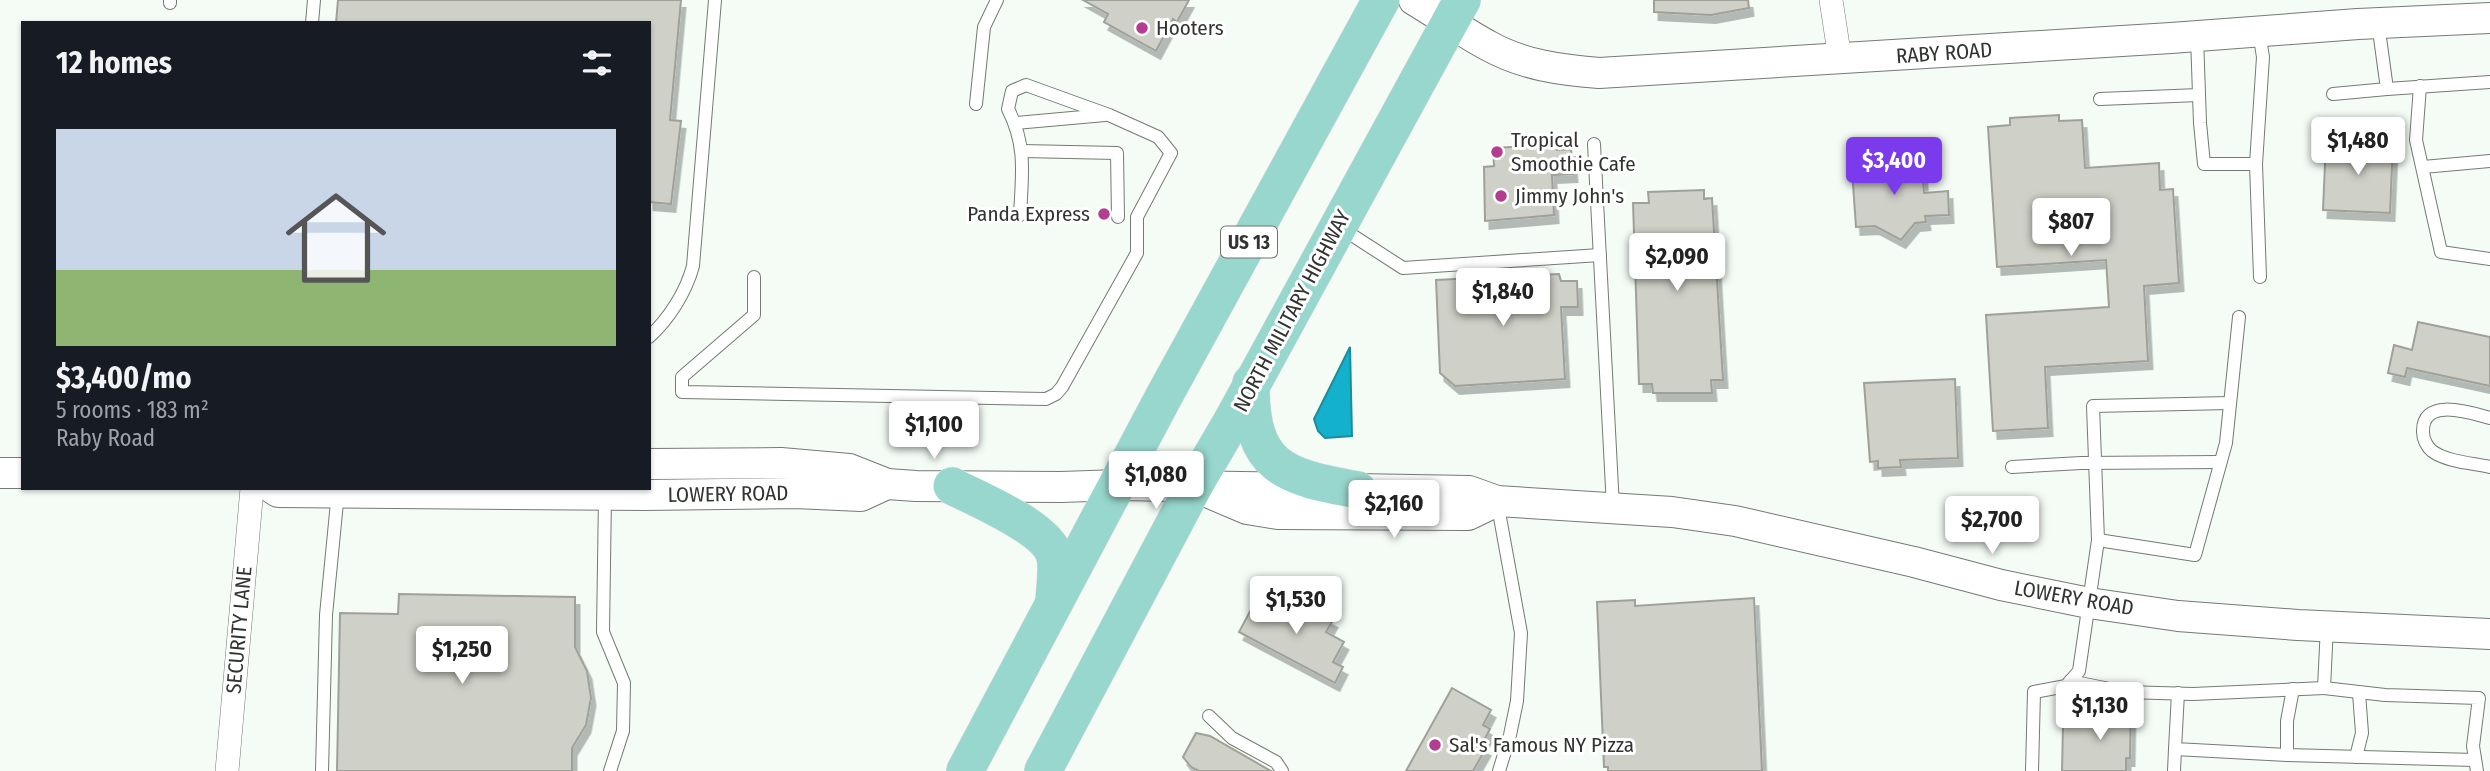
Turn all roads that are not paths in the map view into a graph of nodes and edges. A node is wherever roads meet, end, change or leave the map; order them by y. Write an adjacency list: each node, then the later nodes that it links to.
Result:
1 (314, 0): 9 (lane)
2 (715, 0): 36 (lane)
3 (997, 0): 20 (lane)
4 (1381, 0): 48 (main road, US 13)
5 (1414, 0): 7 (street, RABY ROAD)
6 (1831, 0): 13 (street)
7 (1456, 11): 13 (street, RABY ROAD); 30 (main road, NORTH MILITARY HIGHWAY)
8 (2478, 16): 10 (street, RABY ROAD)
9 (312, 21)
10 (2378, 23): 11 (street, RABY ROAD); 16 (lane)
11 (2258, 32): 12 (street, RABY ROAD); 26 (lane)
12 (2197, 36): 13 (street, RABY ROAD); 18 (lane)
13 (1840, 59)
14 (2490, 82): 15 (lane)
15 (2420, 86): 16 (lane); 27 (lane)
16 (2387, 89): 17 (lane)
17 (2333, 94)
18 (2199, 95): 19 (lane); 26 (lane)
19 (2100, 99)
20 (976, 104)
21 (1109, 115): 22 (lane); 22 (lane); 33 (lane)
22 (1015, 123): 24 (lane)
23 (1594, 144): 31 (lane)
24 (1023, 151): 28 (lane); 29 (lane)
25 (2490, 161): 27 (lane)
26 (2256, 164): 34 (lane)
27 (2423, 167): 32 (lane)
28 (1020, 215)
29 (1118, 217)
30 (1338, 226): 31 (lane); 37 (main road, NORTH MILITARY HIGHWAY)
31 (1600, 255): 57 (lane)
32 (2490, 259)
33 (754, 277)
34 (2260, 277)
35 (2239, 317): 38 (lane)
36 (651, 335)
37 (1251, 383): 50 (main road, NORTH MILITARY HIGHWAY); 53 (main road)
38 (2230, 403): 40 (lane); 41 (lane)
39 (2490, 418): 44 (lane)
40 (2220, 462): 41 (lane); 58 (lane)
41 (2096, 463): 43 (lane); 58 (lane)
42 (651, 464): 47 (street, LOWERY ROAD)
43 (2012, 467)
44 (2490, 467)
45 (0, 473): 46 (street)
46 (21, 473)
47 (887, 484): 49 (street, LOWERY ROAD); 54 (street, LOWERY ROAD)
48 (1119, 485): 49 (street, LOWERY ROAD); 50 (street, LOWERY ROAD); 60 (main road, US 13)
49 (952, 486): 60 (main road)
50 (1194, 486): 53 (street, LOWERY ROAD); 56 (street, LOWERY ROAD); 77 (main road, NORTH MILITARY HIGHWAY)
51 (252, 490): 73 (street, SECURITY LANE)
52 (275, 490): 55 (street, LOWERY ROAD)
53 (1358, 490): 56 (street, LOWERY ROAD)
54 (606, 491): 55 (street, LOWERY ROAD); 75 (lane)
55 (338, 492): 74 (lane)
56 (1497, 501): 57 (street, LOWERY ROAD); 79 (lane)
57 (1613, 507): 59 (street, LOWERY ROAD)
58 (2098, 540): 59 (lane)
59 (2089, 603): 61 (street, LOWERY ROAD); 63 (lane)
60 (1054, 605): 76 (main road, US 13)
61 (2327, 626): 62 (street, LOWERY ROAD); 64 (lane)
62 (2490, 634)
63 (2070, 681): 66 (lane); 80 (lane)
64 (2324, 688): 65 (lane); 67 (lane)
65 (2293, 689): 66 (lane); 70 (lane)
66 (2178, 693): 69 (lane)
67 (2359, 693): 71 (lane); 72 (lane)
68 (1209, 716): 78 (lane)
69 (2175, 749): 70 (lane); 81 (lane)
70 (2287, 755): 71 (lane)
71 (2356, 757): 72 (lane)
72 (2476, 765)
73 (227, 771)
74 (322, 771)
75 (610, 771)
76 (964, 771)
77 (1043, 771)
78 (1282, 771)
79 (1499, 771)
80 (2032, 771)
81 (2174, 771)

